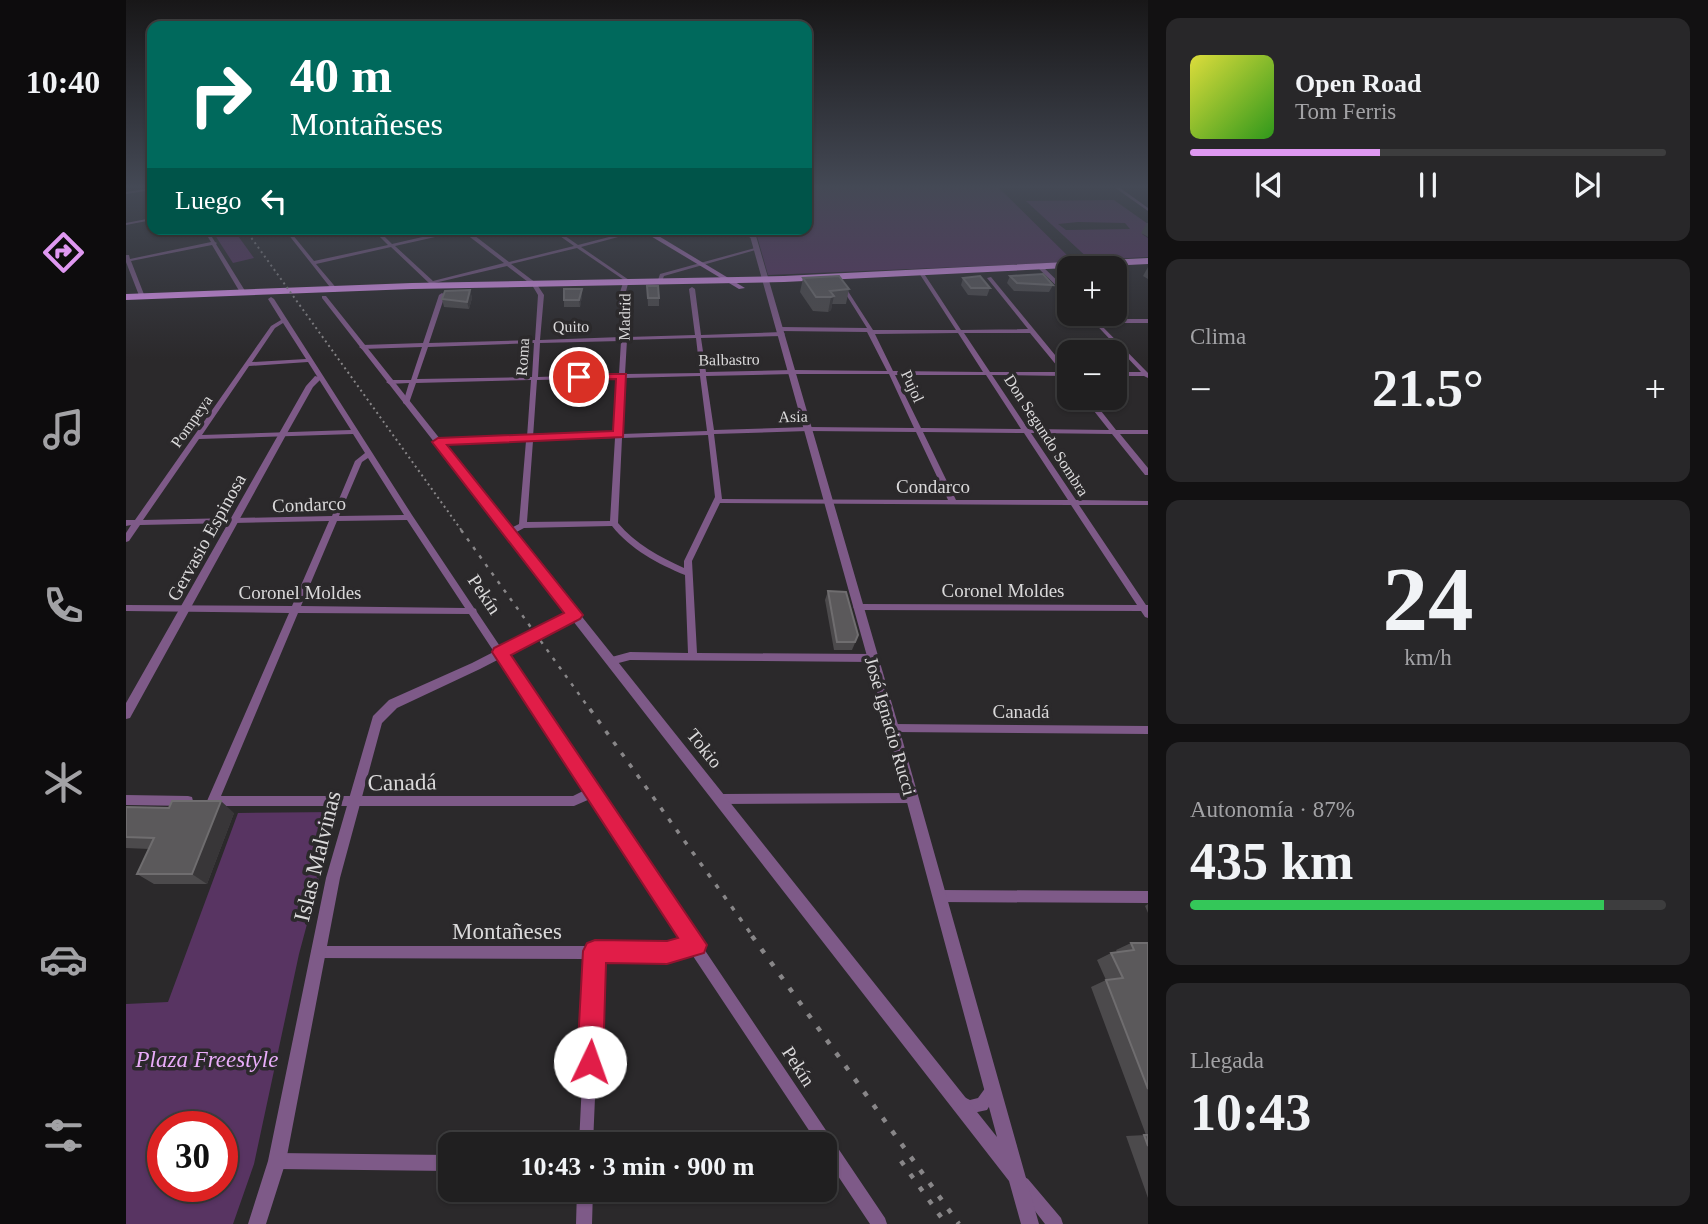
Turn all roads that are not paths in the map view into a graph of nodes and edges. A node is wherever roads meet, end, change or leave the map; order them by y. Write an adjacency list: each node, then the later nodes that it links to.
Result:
1 (209, 244): 13 (street)
2 (216, 244): 36 (street)
3 (298, 244): 15 (street)
4 (399, 244): 10 (street)
5 (482, 244): 17 (street)
6 (575, 244): 11 (street, Madrid)
7 (585, 244): 11 (street)
8 (671, 244): 16 (main road)
9 (755, 244): 12 (street, José Ignacio Rucci)
10 (391, 246): 15 (street); 28 (street)
11 (578, 246): 17 (street); 31 (street, Madrid)
12 (757, 249): 16 (street); 29 (street, José Ignacio Rucci)
13 (127, 259): 39 (street)
14 (1148, 261): 18 (highway)
15 (313, 263): 35 (street)
16 (704, 263): 25 (main road); 26 (street)
17 (508, 264): 28 (street); 32 (street)
18 (1039, 266): 21 (street); 23 (highway)
19 (1148, 271): 20 (highway)
20 (1127, 272)
21 (1049, 274): 22 (highway); 24 (highway); 27 (street)
22 (1057, 274)
23 (924, 276): 24 (highway); 29 (highway); 30 (highway); 49 (street, Don Segundo Sombra)
24 (989, 278): 50 (street)
25 (730, 279): 26 (highway); 29 (highway); 33 (main road)
26 (660, 280): 31 (highway)
27 (1057, 282)
28 (432, 284): 32 (highway); 35 (highway)
29 (766, 284): 30 (highway); 33 (highway); 47 (street, José Ignacio Rucci)
30 (842, 285): 48 (street, Pujol)
31 (625, 286): 32 (highway); 34 (highway); 52 (street, Madrid)
32 (537, 288): 37 (highway); 53 (street, Roma)
33 (741, 288): 34 (highway)
34 (692, 289): 51 (street)
35 (335, 290): 36 (highway)
36 (244, 294): 39 (highway)
37 (442, 295): 40 (highway); 54 (street)
38 (126, 297): 39 (highway)
39 (142, 297)
40 (324, 297): 41 (highway); 55 (street, Tokio)
41 (271, 299): 42 (highway); 43 (street, Pekín)
42 (126, 306)
43 (282, 321): 56 (street, Pekín); 58 (street, Pompeya)
44 (1127, 321): 45 (street)
45 (1148, 321)
46 (1100, 326): 64 (street)
47 (781, 331): 48 (street, Quito); 51 (street, Quito); 59 (street, José Ignacio Rucci)
48 (869, 331): 49 (street, Quito); 60 (street, Pujol)
49 (960, 331): 50 (street, Quito); 61 (street, Don Segundo Sombra)
50 (1033, 331): 57 (street)
51 (699, 336): 52 (street, Quito); 62 (street)
52 (624, 339): 53 (street, Quito); 66 (street, Madrid)
53 (537, 341): 54 (street, Quito); 68 (street, Roma)
54 (428, 344): 55 (street, Quito); 70 (street)
55 (362, 347): 69 (street, Tokio)
56 (307, 361): 58 (street); 67 (street, Pekín)
57 (1057, 361)
58 (247, 364): 82 (street, Pompeya)
59 (793, 372): 60 (street, Balbastro); 62 (street, Balbastro); 73 (street, José Ignacio Rucci)
60 (891, 373): 61 (street, Balbastro); 74 (street, Pujol)
61 (989, 373): 65 (street, Balbastro); 75 (street, Don Segundo Sombra)
62 (705, 374): 66 (street, Balbastro); 77 (street)
63 (1127, 374): 64 (street)
64 (1147, 374)
65 (1057, 375)
66 (622, 376): 68 (street, Balbastro); 81 (street, Madrid)
67 (318, 378): 76 (street, Pekín); 80 (street, Gervasio Espinosa)
68 (535, 379): 70 (street, Balbastro); 83 (street, Roma)
69 (389, 382): 70 (street, Balbastro); 71 (street, Tokio)
70 (415, 382): 71 (street)
71 (406, 403): 84 (street, Tokio)
72 (1096, 410): 78 (street)
73 (808, 429): 74 (street, Asia); 77 (street, Asia); 88 (street, José Ignacio Rucci)
74 (918, 430): 75 (street, Asia); 89 (street, Pujol)
75 (1027, 430): 78 (street, Asia); 90 (street, Don Segundo Sombra)
76 (354, 432): 80 (street); 85 (street, Pekín)
77 (712, 432): 81 (street, Asia); 87 (street)
78 (1114, 432): 79 (street, Asia); 86 (street)
79 (1148, 432)
80 (282, 435): 82 (street); 94 (street, Gervasio Espinosa)
81 (619, 435): 83 (street, Asia); 97 (street, Madrid)
82 (198, 437): 96 (street, Pompeya)
83 (530, 437): 84 (street, Asia); 98 (street, Roma)
84 (438, 442): 99 (street, Tokio)
85 (368, 453): 92 (street, Pekín); 93 (street)
86 (1148, 473)
87 (718, 501): 88 (street, Condarco); 101 (street)
88 (829, 502): 89 (street, Condarco); 102 (street, José Ignacio Rucci)
89 (953, 502): 90 (street, Condarco)
90 (1075, 503): 91 (street, Condarco); 106 (street, Don Segundo Sombra)
91 (1148, 503)
92 (409, 517): 93 (street, Condarco); 107 (street, Pekín)
93 (336, 518): 94 (street, Condarco); 105 (street)
94 (236, 521): 96 (street, Condarco); 104 (street, Gervasio Espinosa)
95 (126, 523): 96 (street, Condarco)
96 (137, 523): 100 (street, Pompeya)
97 (614, 523): 98 (street); 101 (street)
98 (523, 525): 99 (street)
99 (508, 533): 108 (street, Tokio)
100 (126, 539)
101 (688, 573): 110 (street)
102 (857, 607): 106 (street, Coronel Moldes); 111 (street, José Ignacio Rucci)
103 (126, 608): 104 (street, Coronel Moldes)
104 (187, 609): 105 (street, Coronel Moldes); 113 (street, Gervasio Espinosa)
105 (298, 610): 107 (street, Coronel Moldes); 120 (street)
106 (1147, 610)
107 (473, 611): 109 (street, Pekín)
108 (575, 615): 109 (street, Islas Malvinas); 112 (street, Tokio)
109 (500, 652): 116 (street, Pekín); 121 (street, Islas Malvinas)
110 (693, 656): 111 (street); 112 (street)
111 (871, 658): 114 (street, José Ignacio Rucci)
112 (611, 661): 118 (street, Tokio)
113 (126, 714)
114 (893, 728): 115 (street, Canadá); 117 (street, José Ignacio Rucci)
115 (1148, 730)
116 (593, 792): 121 (street, Canadá); 124 (street, Pekín)
117 (912, 798): 118 (street); 122 (street, José Ignacio Rucci)
118 (721, 799): 128 (street, Tokio)
119 (126, 800): 120 (street, Canadá)
120 (213, 802): 121 (street, Canadá)
121 (355, 803): 126 (street, Islas Malvinas)
122 (939, 895): 123 (street); 127 (street, José Ignacio Rucci)
123 (1148, 897)
124 (696, 945): 125 (street, Montañeses); 130 (street, Pekín)
125 (595, 951): 126 (street, Montañeses); 129 (street)
126 (317, 952): 131 (street, Islas Malvinas)
127 (992, 1087): 128 (street); 134 (street, José Ignacio Rucci)
128 (951, 1093): 134 (street, Tokio)
129 (587, 1132)
130 (814, 1132)
131 (277, 1161): 132 (street); 136 (street, Islas Malvinas)
132 (438, 1163)
133 (837, 1166): 138 (street, Pekín)
134 (1016, 1175): 139 (street, José Ignacio Rucci); 140 (street, Tokio)
135 (585, 1202): 137 (street)
136 (257, 1224)
137 (584, 1224)
138 (879, 1224)
139 (1030, 1224)
140 (1055, 1224)

